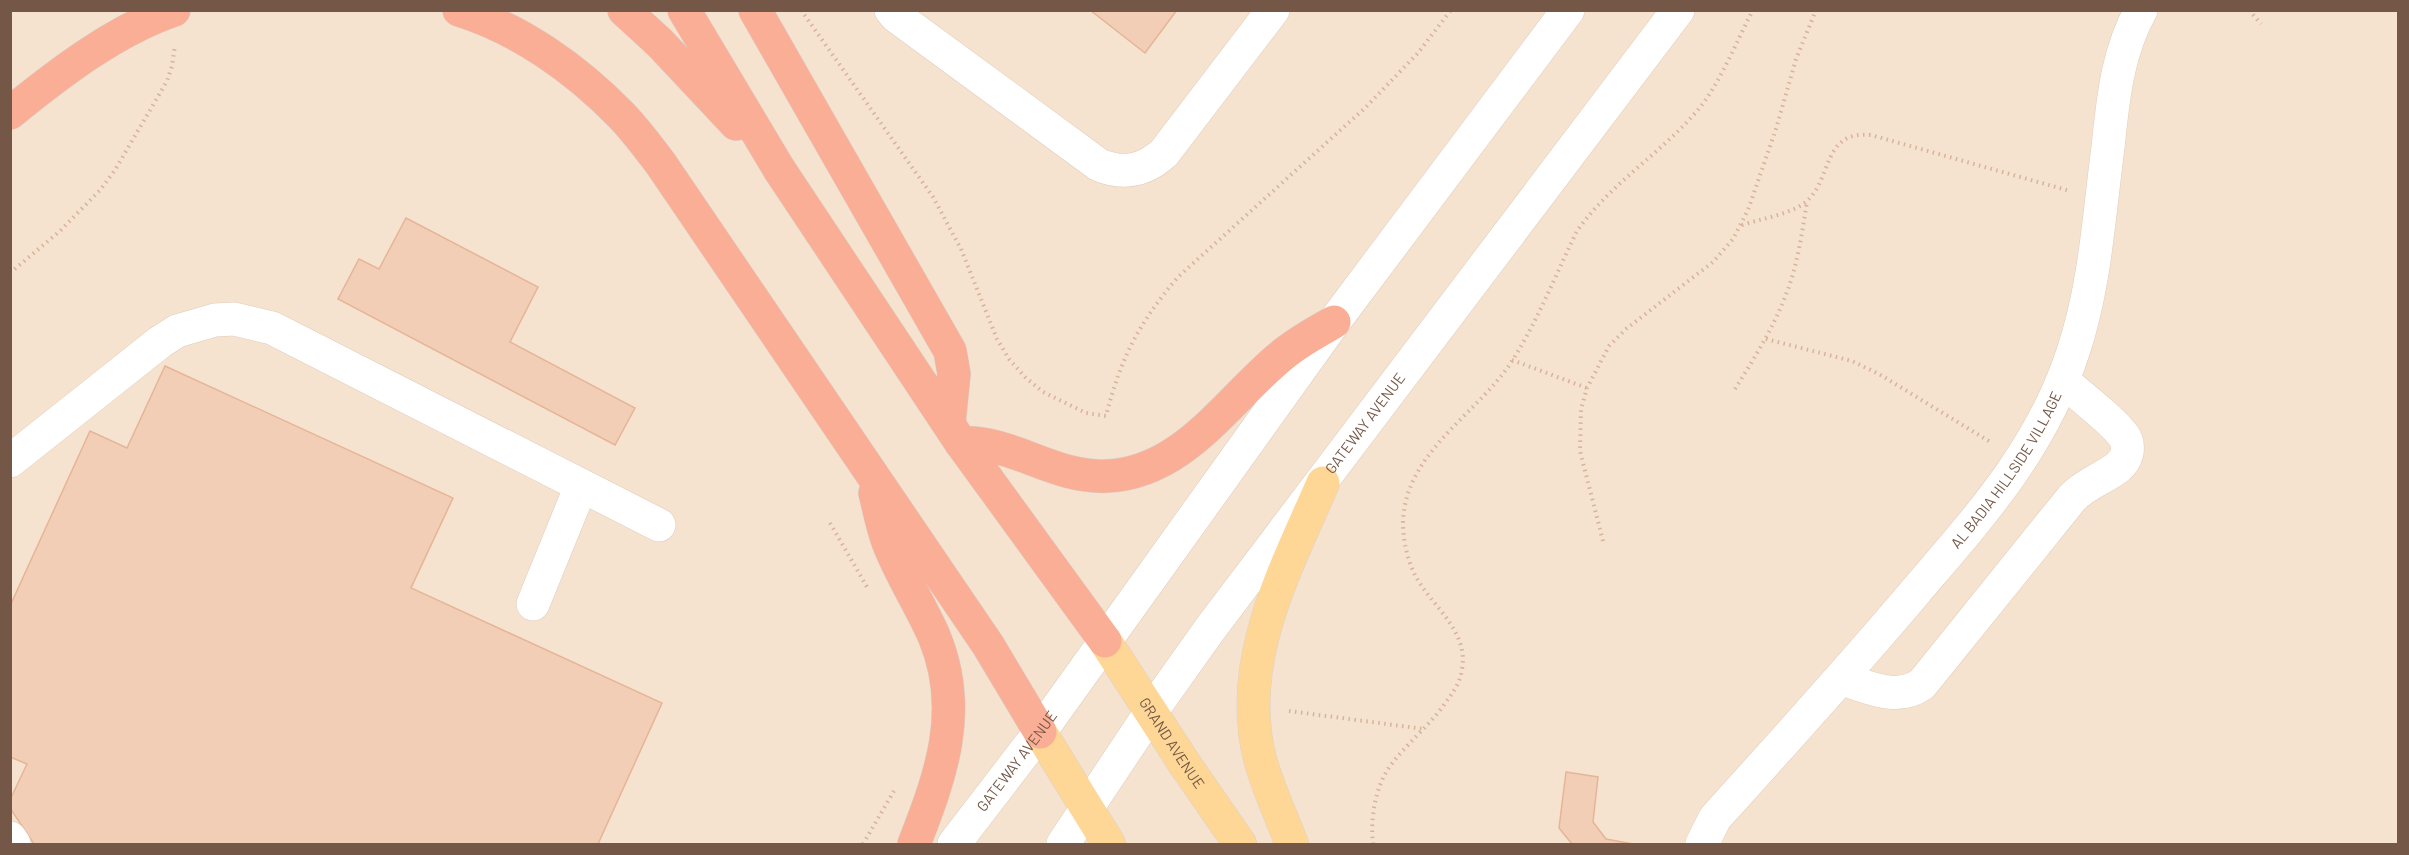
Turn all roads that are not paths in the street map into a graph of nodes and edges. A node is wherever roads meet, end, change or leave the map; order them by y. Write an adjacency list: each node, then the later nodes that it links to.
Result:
1 (459, 10): 17 (highway)
2 (624, 10): 12 (highway)
3 (684, 10): 12 (highway)
4 (755, 10): 15 (highway)
5 (891, 10): 6 (street)
6 (1274, 10)
7 (1568, 10): 13 (street, GATEWAY AVENUE)
8 (1678, 10): 18 (street, GATEWAY AVENUE)
9 (2141, 10): 14 (street, AL BADIA HILLSIDE VILLAGE)
10 (167, 13): 11 (highway)
11 (10, 113)
12 (779, 169): 15 (highway)
13 (1334, 322): 15 (highway); 22 (street, GATEWAY AVENUE)
14 (2063, 381): 23 (street, AL BADIA HILLSIDE VILLAGE); 23 (street)
15 (955, 433): 22 (highway)
16 (10, 461): 19 (street)
17 (871, 474): 25 (highway); 29 (highway)
18 (1323, 483): 24 (street, GATEWAY AVENUE); 34 (main road)
19 (582, 486): 20 (street); 21 (street)
20 (660, 525)
21 (533, 604)
22 (1105, 641): 24 (main road, GRAND AVENUE); 25 (street, GATEWAY AVENUE)
23 (1842, 679): 35 (street, AL BADIA HILLSIDE VILLAGE)
24 (1151, 712): 26 (street, GATEWAY AVENUE); 33 (main road, GRAND AVENUE)
25 (1040, 732): 26 (main road); 30 (street, GATEWAY AVENUE)
26 (1086, 807): 31 (street, GATEWAY AVENUE); 32 (main road)
27 (10, 838): 28 (street)
28 (14, 844)
29 (914, 844)
30 (954, 844)
31 (1063, 844)
32 (1109, 844)
33 (1240, 844)
34 (1292, 844)
35 (1702, 844)

